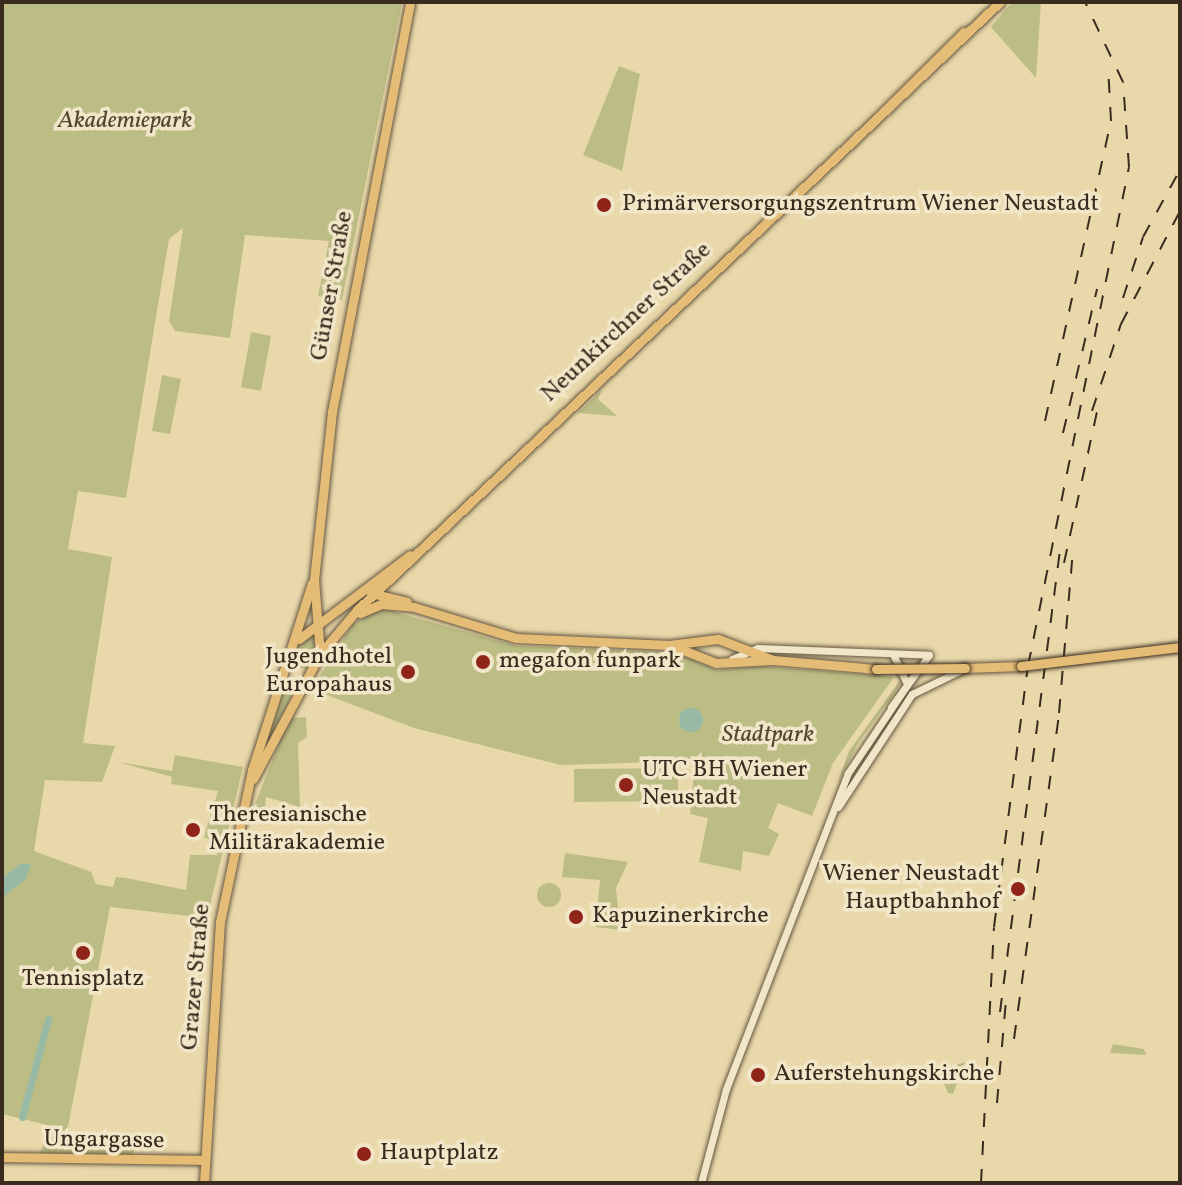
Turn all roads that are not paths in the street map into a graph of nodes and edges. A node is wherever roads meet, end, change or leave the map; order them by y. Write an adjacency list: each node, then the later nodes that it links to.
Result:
1 (410, 2): 5 (main road, Günser Straße)
2 (998, 2): 3 (main road, Neunkirchner Straße)
3 (410, 555): 4 (main road, Neunkirchner Straße); 6 (main road, Neunkirchner Straße)
4 (394, 576): 6 (main road, Neunkirchner Straße); 9 (main road)
5 (314, 580): 7 (main road); 14 (main road, Grazer Straße)
6 (374, 590): 8 (main road); 9 (main road); 10 (main road); 11 (main road, Neunkirchner Straße)
7 (316, 603): 10 (main road); 12 (main road)
8 (381, 604): 9 (main road); 11 (main road)
9 (410, 605): 15 (main road)
10 (338, 613): 12 (main road)
11 (353, 616): 18 (main road, Neunkirchner Straße)
12 (318, 624): 14 (main road); 18 (main road)
13 (710, 640): 15 (main road); 17 (main road); 22 (main road)
14 (297, 642): 20 (main road, Grazer Straße)
15 (669, 645): 22 (main road)
16 (1180, 647): 24 (main road, bridge)
17 (750, 652): 19 (street); 21 (main road); 23 (street)
18 (320, 654): 25 (main road, Grazer Straße)
19 (893, 654): 26 (street); 26 (street)
20 (291, 656): 25 (main road); 27 (main road, Grazer Straße)
21 (773, 660): 23 (main road); 24 (main road, bridge)
22 (710, 662): 23 (main road)
23 (727, 663)
24 (965, 668): 28 (street)
25 (311, 669): 27 (main road, Grazer Straße)
26 (909, 680): 28 (street)
27 (253, 779): 30 (main road, Grazer Straße)
28 (834, 812): 32 (street)
29 (2, 1157): 30 (main road, Ungargasse)
30 (205, 1160): 31 (main road, Grazer Straße)
31 (204, 1183)
32 (701, 1183)

